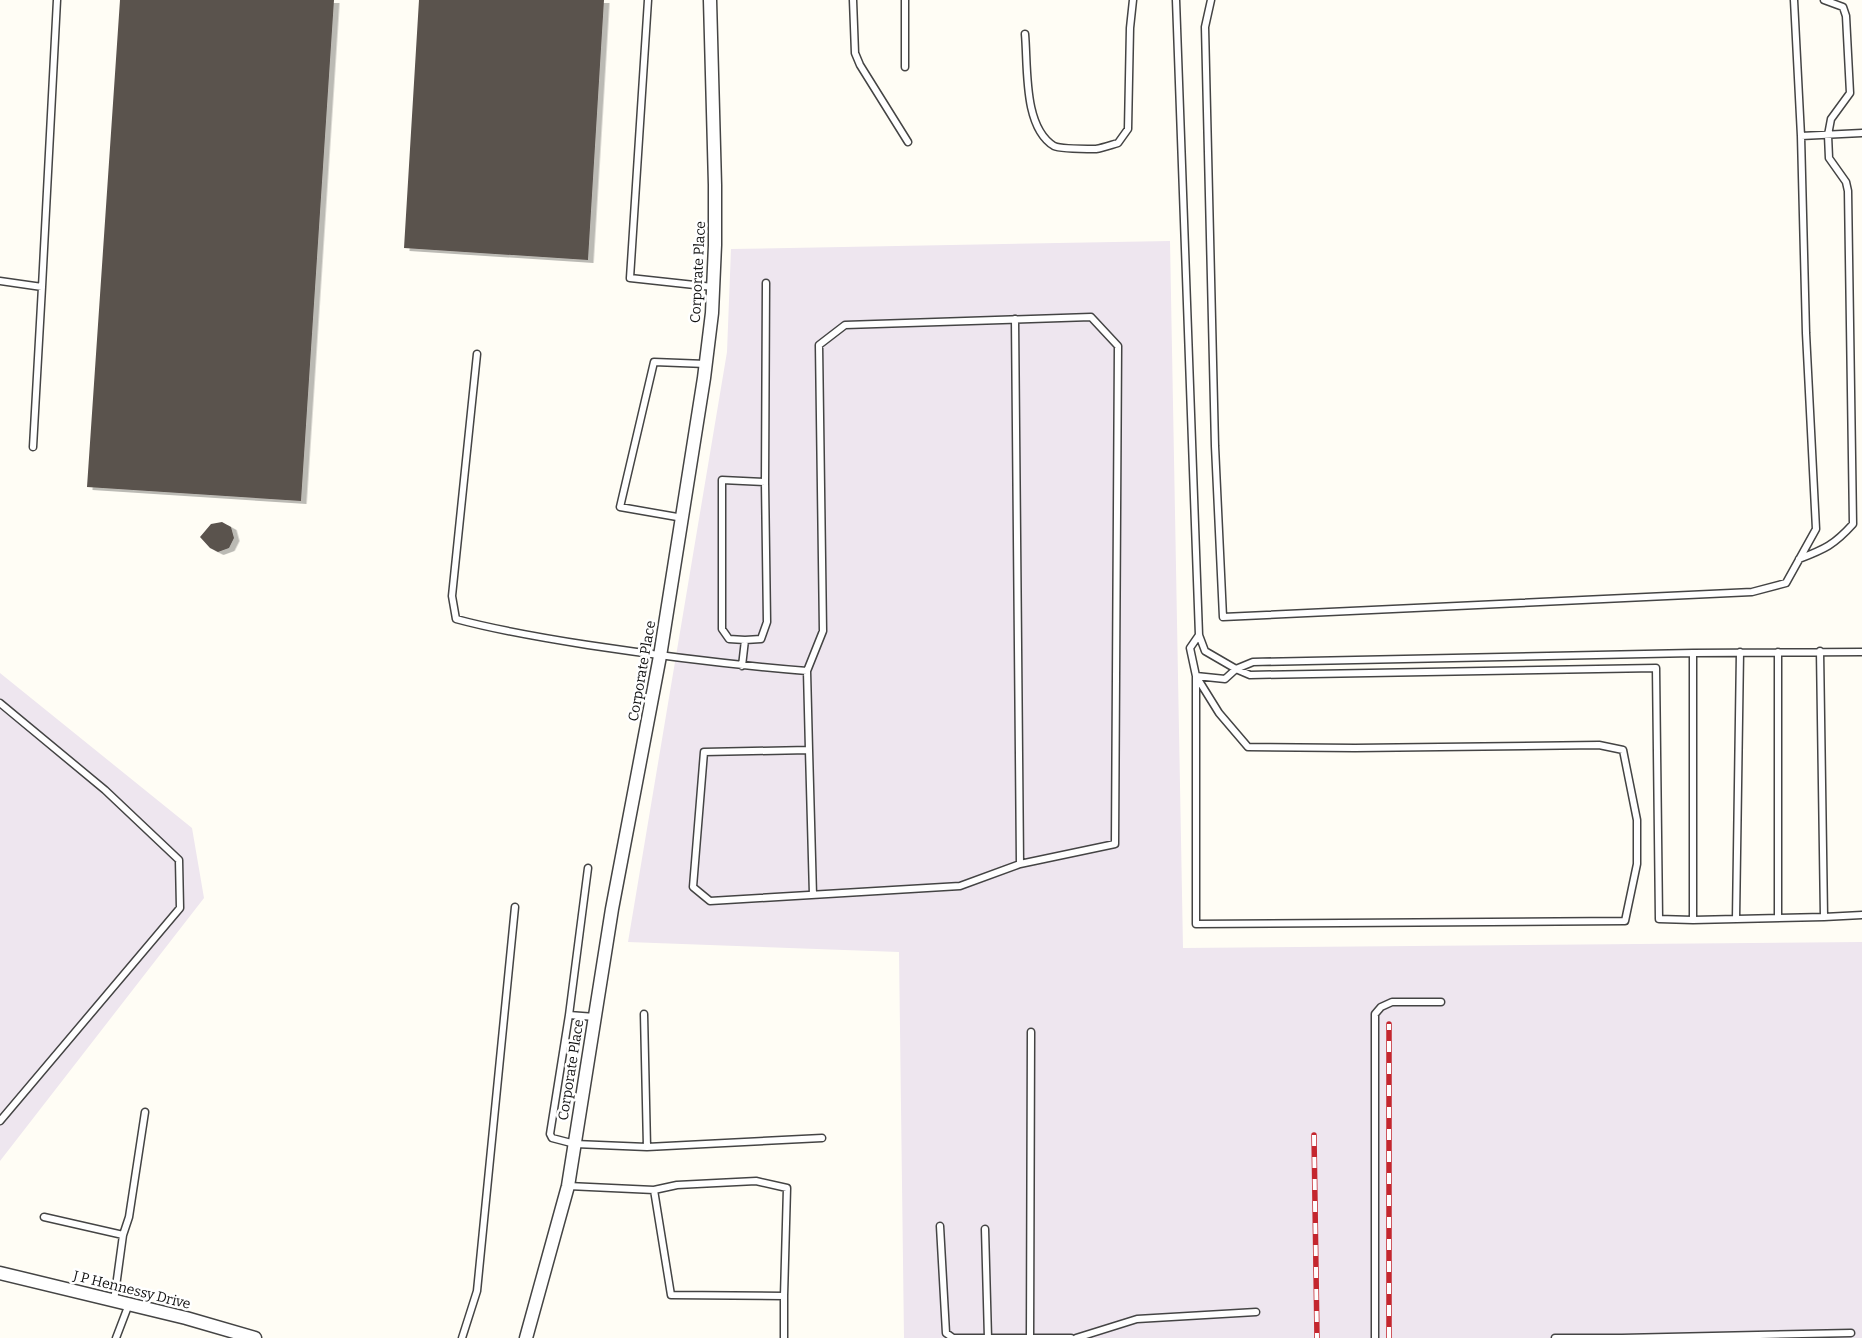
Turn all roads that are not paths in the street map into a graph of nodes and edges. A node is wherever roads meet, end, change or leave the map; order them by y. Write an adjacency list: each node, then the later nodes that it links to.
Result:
1 (57, 0): 19 (lane)
2 (648, 0): 20 (lane)
3 (710, 0): 20 (street, Corporate Place)
4 (853, 0): 16 (lane)
5 (905, 0): 12 (lane)
6 (1133, 0): 11 (lane)
7 (1176, 0): 28 (lane)
8 (1211, 0): 27 (lane)
9 (1794, 0): 15 (lane)
10 (1824, 0): 14 (lane)
11 (1025, 34)
12 (905, 67)
13 (1862, 133): 14 (lane)
14 (1828, 135): 15 (lane); 27 (lane)
15 (1801, 136): 27 (lane)
16 (908, 142)
17 (0, 281): 19 (lane)
18 (766, 284): 25 (lane)
19 (42, 287): 24 (lane)
20 (714, 287): 23 (street, Corporate Place)
21 (1015, 319): 38 (lane); 42 (lane); 42 (lane)
22 (478, 354): 35 (lane)
23 (706, 364): 26 (street, Corporate Place); 26 (lane)
24 (33, 447)
25 (765, 482): 29 (lane); 29 (lane)
26 (683, 518): 35 (street, Corporate Place)
27 (1799, 559)
28 (1199, 635): 37 (lane); 39 (lane)
29 (745, 640): 36 (lane)
30 (1820, 651): 32 (lane); 33 (lane); 47 (lane)
31 (1740, 652): 32 (lane); 34 (lane); 49 (lane)
32 (1778, 652): 48 (lane)
33 (1862, 652)
34 (1693, 653): 37 (lane); 50 (lane)
35 (660, 656): 36 (lane); 54 (street, Corporate Place)
36 (742, 666): 38 (lane)
37 (1236, 669): 39 (lane); 50 (lane)
38 (807, 671): 41 (lane)
39 (1196, 676): 39 (lane)
40 (0, 703): 57 (lane)
41 (808, 750): 44 (lane); 44 (lane)
42 (1020, 864): 44 (lane)
43 (588, 868): 53 (lane)
44 (813, 895)
45 (515, 908): 75 (lane)
46 (1862, 915): 47 (lane)
47 (1824, 917): 48 (lane)
48 (1778, 918): 49 (lane)
49 (1736, 919): 50 (lane)
50 (1694, 920)
51 (1441, 1002): 82 (lane)
52 (644, 1014): 60 (lane)
53 (569, 1015): 54 (lane); 59 (lane)
54 (595, 1017): 59 (street, Corporate Place)
55 (1032, 1032): 79 (lane)
56 (145, 1112): 66 (lane)
57 (0, 1121)
58 (822, 1138): 60 (lane)
59 (575, 1144): 60 (lane); 61 (street, Corporate Place)
60 (647, 1147)
61 (568, 1186): 62 (lane); 76 (street, Corporate Place)
62 (654, 1190): 68 (lane); 68 (lane)
63 (44, 1217): 66 (lane)
64 (940, 1226): 78 (lane)
65 (985, 1229): 78 (lane)
66 (123, 1235): 69 (lane)
67 (0, 1272): 69 (street, J P Hennessy Drive)
68 (784, 1296): 77 (lane)
69 (114, 1301): 70 (street, J P Hennessy Drive)
70 (129, 1304): 73 (street, J P Hennessy Drive); 74 (lane)
71 (1256, 1312): 81 (lane)
72 (1851, 1333): 84 (lane)
73 (248, 1337)
74 (116, 1338)
75 (462, 1338)
76 (526, 1338)
77 (784, 1338)
78 (988, 1338): 79 (lane)
79 (1030, 1338): 80 (lane)
80 (1071, 1338)
81 (1076, 1338)
82 (1375, 1338)
83 (1555, 1338): 84 (lane)
84 (1622, 1338)

